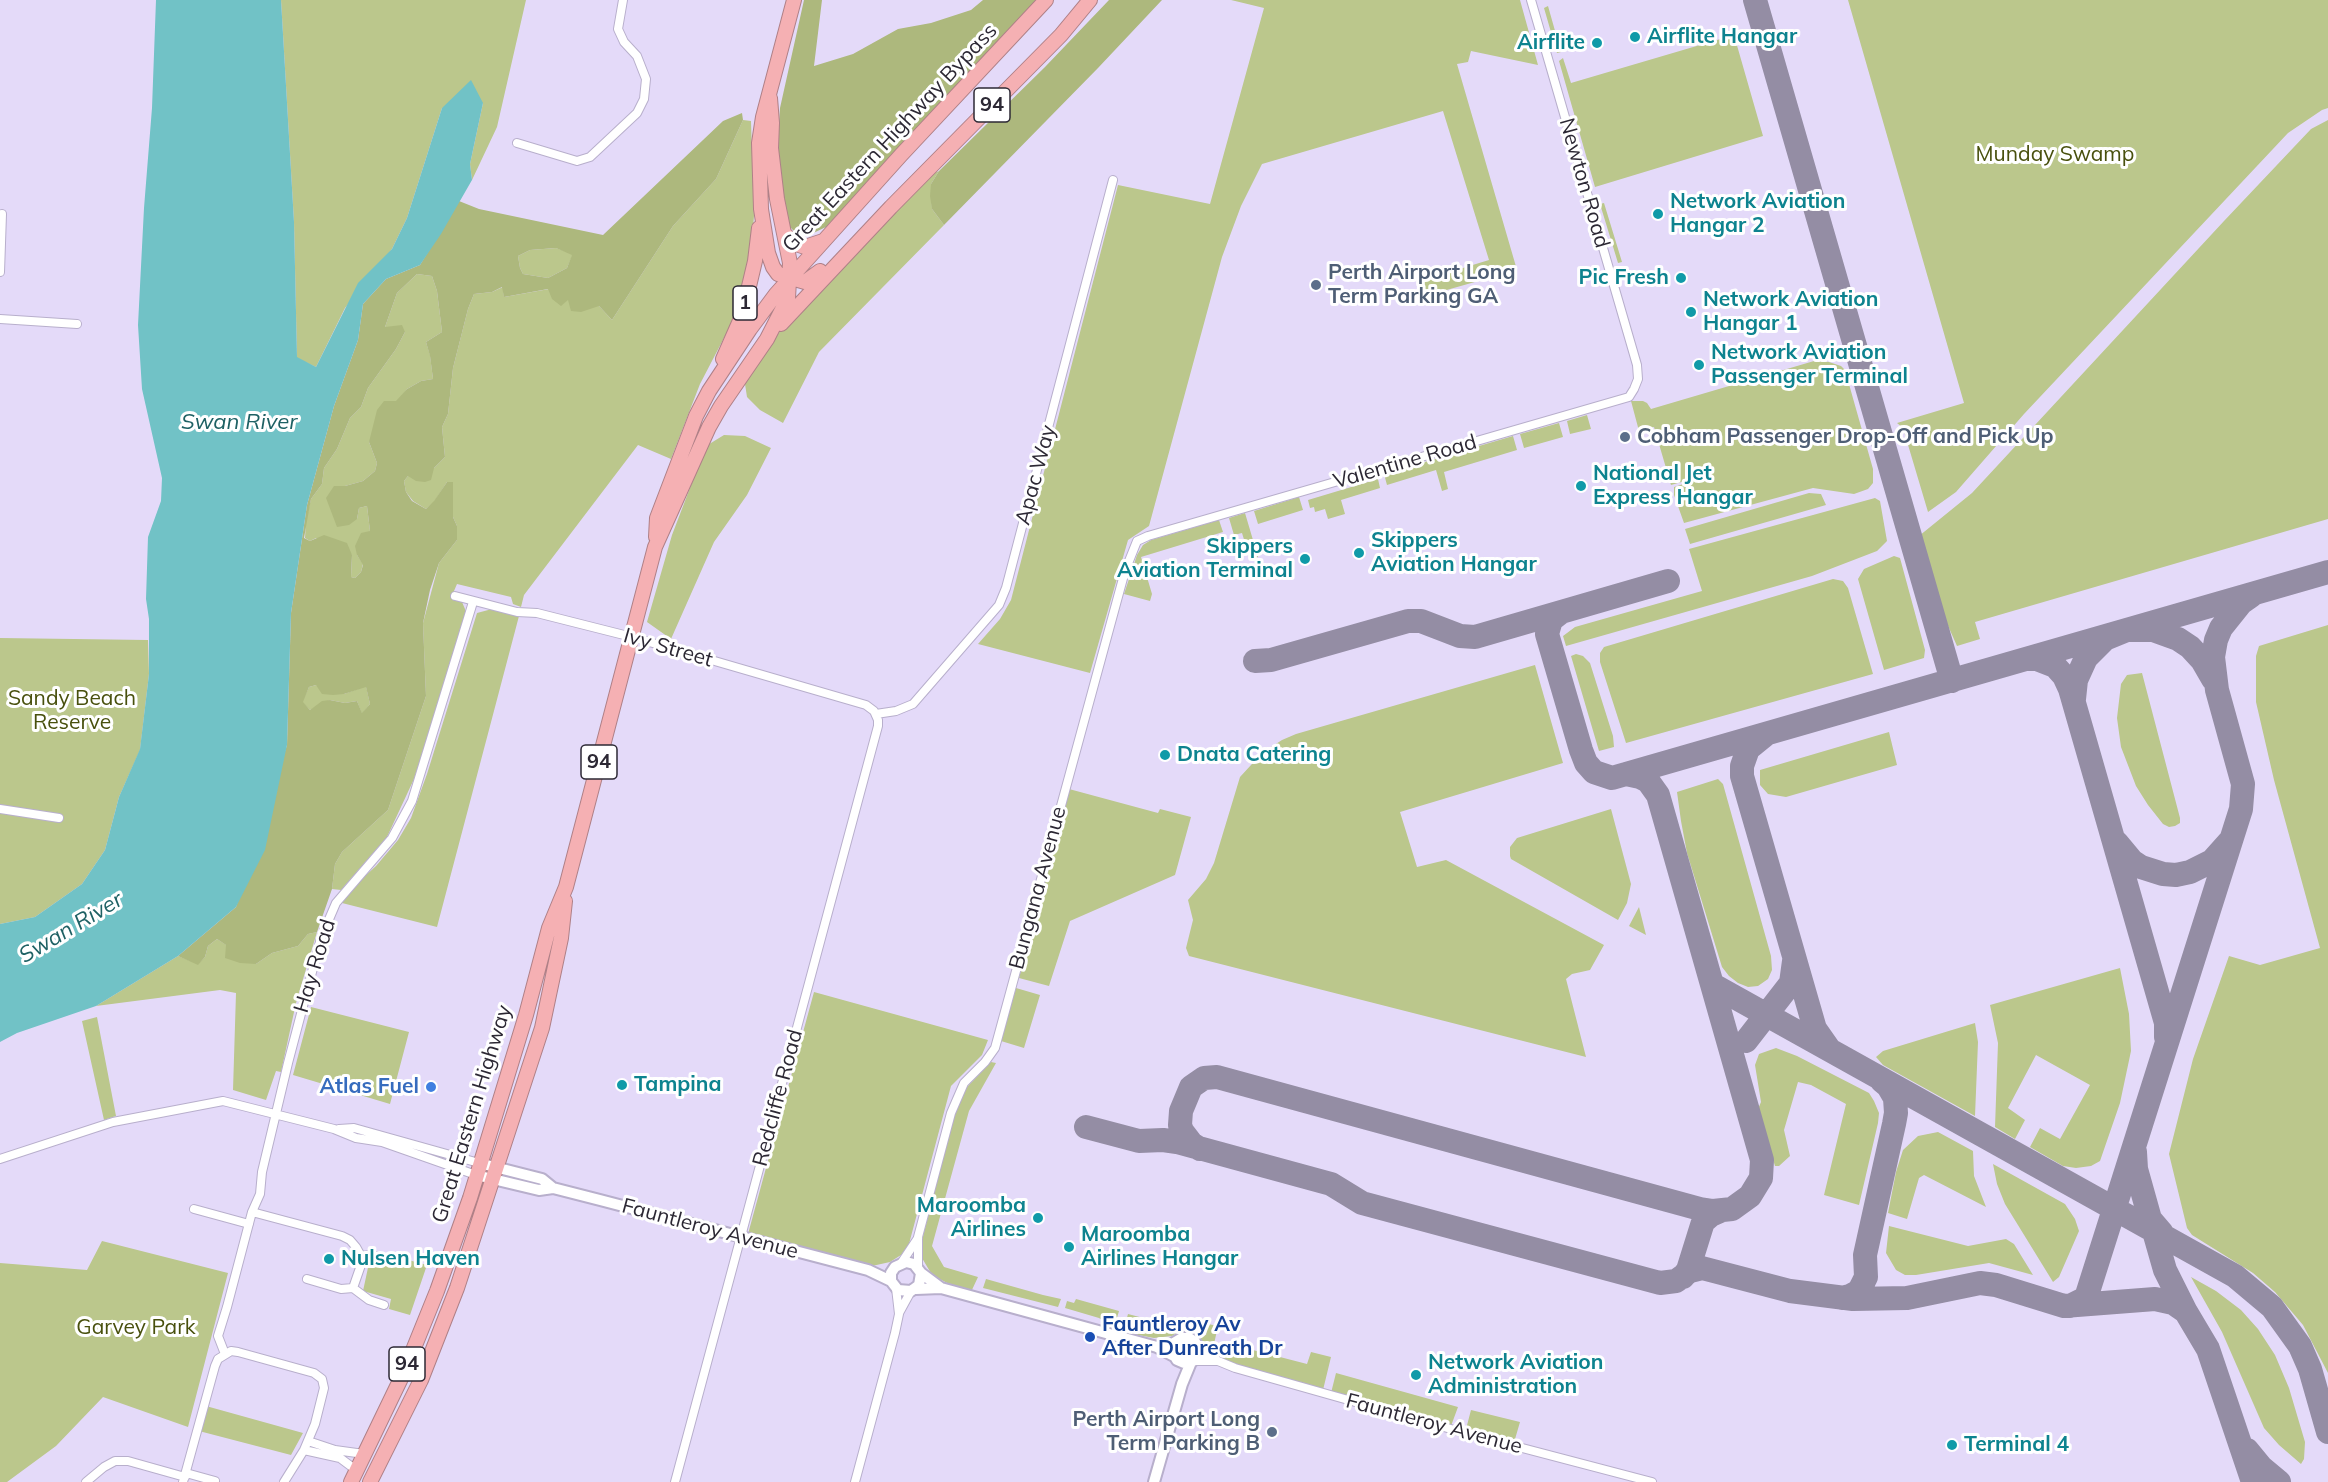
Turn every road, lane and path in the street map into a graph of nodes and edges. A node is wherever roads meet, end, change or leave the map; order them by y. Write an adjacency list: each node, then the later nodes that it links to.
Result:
1 (623, 0): 7 (street)
2 (794, 0): 6 (highway, Great Eastern Highway / 1)
3 (1046, 0): 12 (highway, Great Eastern Highway Bypass / 94)
4 (1090, 0): 13 (highway, 94)
5 (1531, 0): 19 (street, Newton Road)
6 (770, 98): 9 (highway, Great Eastern Highway / 1); 11 (highway, Great Eastern Highway / 1)
7 (518, 143)
8 (1113, 180): 26 (street, Apac Way)
9 (761, 209): 15 (highway, Great Eastern Highway); 20 (highway, 1)
10 (2, 214): 14 (street)
11 (784, 232): 12 (highway); 15 (highway, Great Eastern Highway / 1)
12 (824, 240): 15 (highway, Great Eastern Highway Bypass / 94)
13 (854, 244): 15 (highway); 18 (highway, 94)
14 (0, 272)
15 (790, 279): 18 (highway, Great Eastern Highway / 1); 20 (highway, Great Eastern Highway / 94)
16 (0, 319): 17 (street)
17 (77, 324)
18 (768, 339): 22 (highway, Great Eastern Highway / 94)
19 (1637, 365): 21 (street, Valentine Road)
20 (709, 391): 22 (highway, Great Eastern Highway / 94)
21 (1148, 536): 39 (street, Bungana Avenue)
22 (655, 547): 25 (highway, Great Eastern Highway / 94)
23 (455, 596): 24 (street, Ivy Street)
24 (473, 602): 25 (street, Ivy Street); 30 (street, Hay Road)
25 (632, 637): 26 (street, Ivy Street); 29 (highway, Great Eastern Highway / 94)
26 (876, 714): 38 (street, Redcliffe Road)
27 (0, 809): 28 (street)
28 (59, 818)
29 (566, 887): 33 (highway, Great Eastern Highway / 94); 34 (highway, Great Eastern Highway / 94)
30 (277, 1114): 31 (street, Fauntleroy Avenue); 32 (street, Fauntleroy Avenue); 36 (street, Hay Road)
31 (334, 1129): 33 (street, Fauntleroy Avenue); 33 (street, Fauntleroy Avenue)
32 (0, 1159)
33 (478, 1169): 34 (main road, Fauntleroy Avenue); 62 (highway, Great Eastern Highway / 94)
34 (496, 1173): 38 (main road, Fauntleroy Avenue); 68 (highway, Great Eastern Highway / 94)
35 (194, 1209): 37 (street)
36 (252, 1212): 37 (street, Hay Road); 40 (street)
37 (249, 1224): 55 (street, Hay Road)
38 (741, 1236): 43 (main road, Fauntleroy Avenue); 69 (street, Redcliffe Road)
39 (918, 1238): 42 (street, Bungana Avenue); 44 (street, Bungana Avenue)
40 (361, 1256): 41 (street); 47 (street)
41 (394, 1261)
42 (899, 1264): 43 (main road, Fauntleroy Avenue); 44 (main road); 46 (main road)
43 (868, 1270): 46 (main road, Fauntleroy Avenue)
44 (919, 1270): 48 (main road); 49 (main road)
45 (307, 1279): 47 (street)
46 (894, 1285): 49 (main road); 51 (street)
47 (352, 1288): 50 (street)
48 (941, 1288): 49 (main road); 53 (main road)
49 (914, 1290): 51 (street)
50 (384, 1305)
51 (899, 1314): 70 (street)
52 (1176, 1342): 53 (main road); 54 (main road); 56 (main road)
53 (1156, 1347): 56 (main road)
54 (1199, 1348): 57 (street, Fauntleroy Avenue); 58 (main road)
55 (225, 1354): 60 (street); 64 (street)
56 (1176, 1358): 58 (main road); 59 (main road)
57 (1218, 1361): 58 (street, Fauntleroy Avenue); 72 (street, Fauntleroy Avenue)
58 (1192, 1362): 59 (main road)
59 (1182, 1384): 71 (main road)
60 (308, 1441): 61 (street); 62 (street)
61 (304, 1450): 63 (street); 67 (street)
62 (364, 1454): 63 (highway, Great Eastern Highway / 94)
63 (353, 1476)
64 (184, 1478): 65 (street); 66 (street)
65 (215, 1481)
66 (86, 1482)
67 (285, 1482)
68 (370, 1482)
69 (675, 1482)
70 (855, 1482)
71 (1154, 1482)
72 (1652, 1482)

